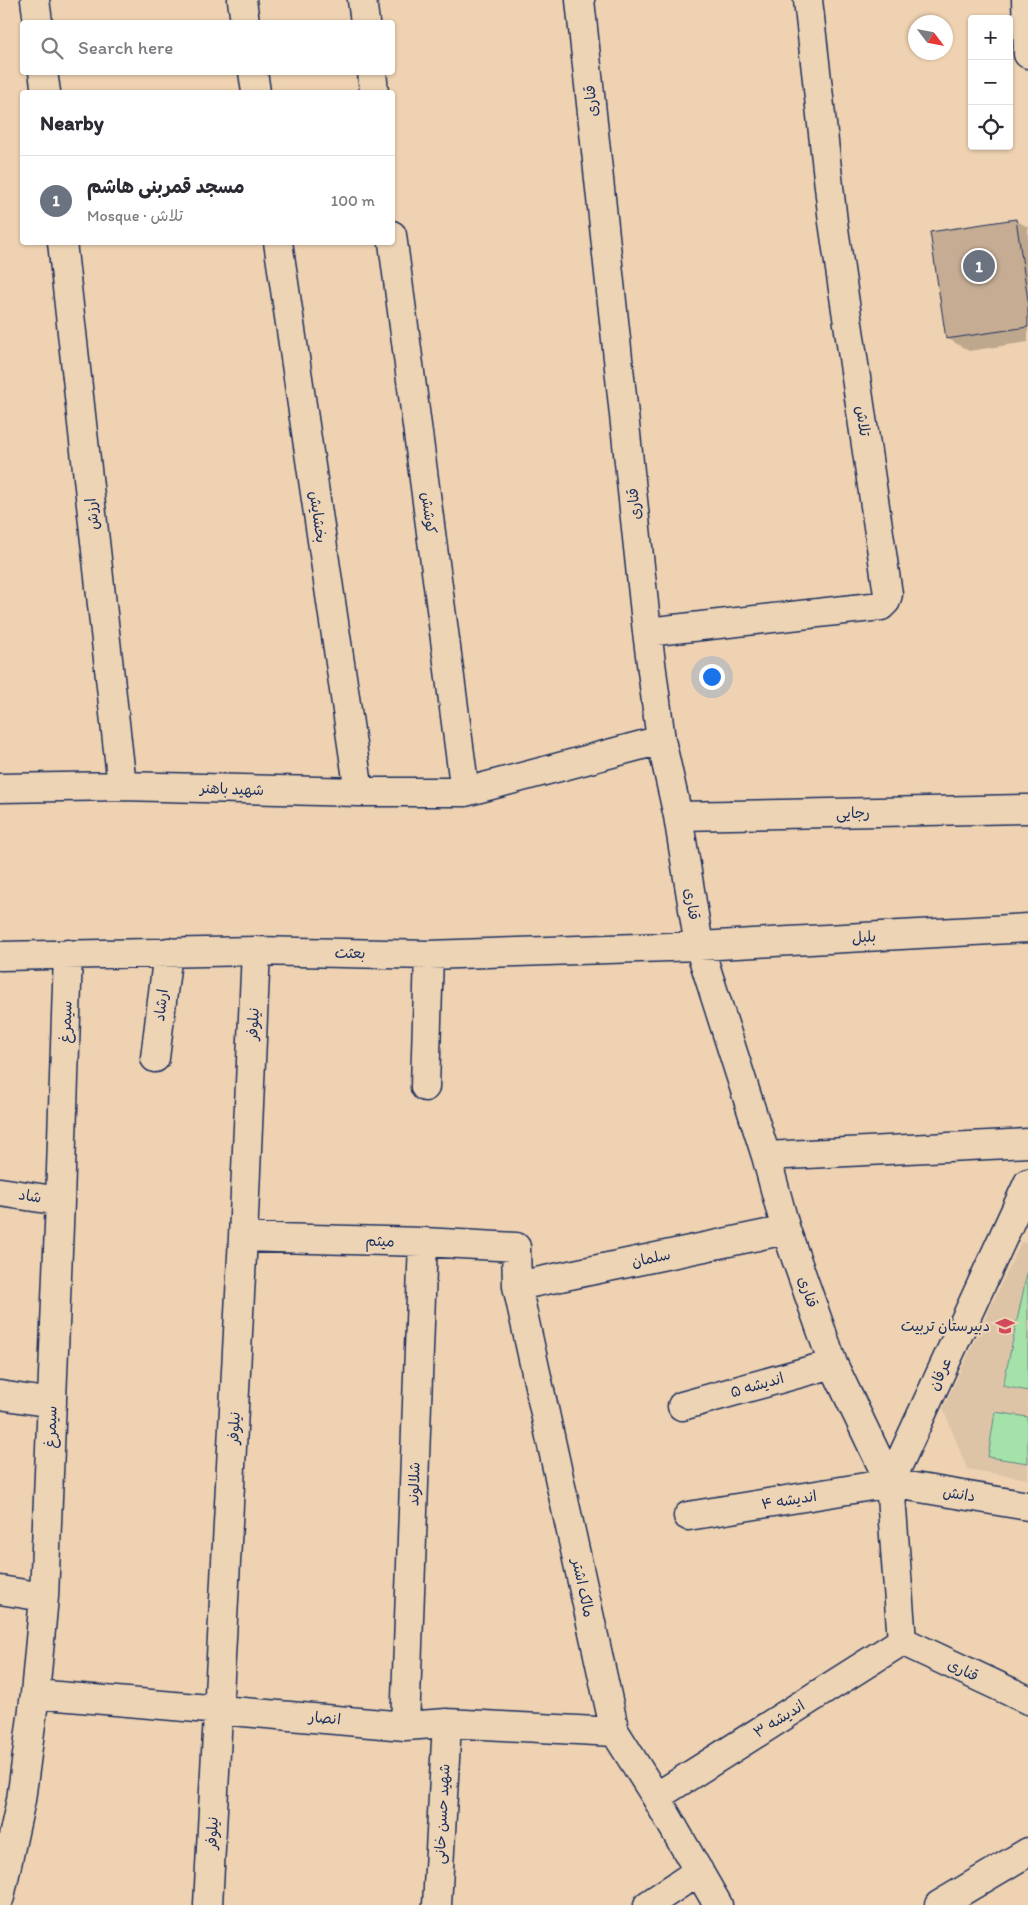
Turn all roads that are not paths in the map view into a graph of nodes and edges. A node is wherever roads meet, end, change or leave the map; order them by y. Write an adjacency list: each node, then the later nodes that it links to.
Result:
1 (35, 0): 7 (street)
2 (242, 0): 8 (street)
3 (362, 0): 9 (street)
4 (580, 0): 20 (street, قناری)
5 (808, 0): 20 (street, تلاش)
6 (1026, 0): 10 (street)
7 (38, 20)
8 (245, 20)
9 (365, 20)
10 (1028, 54)
11 (43, 75): 14 (street)
12 (253, 75): 15 (street)
13 (372, 75): 16 (street)
14 (46, 90)
15 (256, 90)
16 (374, 90)
17 (62, 245): 22 (street, ارزش)
18 (278, 245): 24 (street, بخشایش)
19 (393, 245): 25 (street, کوشش)
20 (647, 632): 21 (street, قناری)
21 (662, 740): 25 (street, شهید باهنر); 27 (street, قناری)
22 (122, 786): 23 (street, شهید باهنر); 24 (street, شهید باهنر)
23 (0, 788)
24 (359, 792): 25 (street, شهید باهنر)
25 (464, 792)
26 (1028, 809): 27 (street, رجایی)
27 (678, 816): 29 (street, قناری)
28 (1028, 928): 29 (street, بلبل)
29 (699, 946): 33 (street, بعثت); 38 (street, قناری)
30 (168, 952): 31 (street, بعثت); 32 (street, بعثت); 35 (street, ارشاد)
31 (256, 952): 33 (street, بعثت); 43 (street, نیلوفر)
32 (68, 954): 34 (street, بعثت); 41 (street, سیمرغ)
33 (429, 955): 36 (street)
34 (0, 956)
35 (155, 1058)
36 (425, 1087)
37 (1028, 1143): 38 (street)
38 (766, 1156): 42 (street, قناری)
39 (1028, 1183): 51 (street, عرفان)
40 (0, 1192): 41 (street, شاد)
41 (60, 1201): 49 (street, سیمرغ)
42 (786, 1230): 46 (street, سلمان); 47 (street, قناری)
43 (243, 1237): 44 (street, میثم); 59 (street, نیلوفر)
44 (423, 1242): 45 (street, میثم); 61 (street, شلالوند)
45 (516, 1247): 46 (street, مالک اشتر)
46 (517, 1286): 62 (street, مالک اشتر)
47 (832, 1364): 50 (street, اندیشه ۵); 51 (street, قناری)
48 (0, 1395): 49 (street)
49 (52, 1403): 55 (street, سیمرغ)
50 (682, 1406)
51 (890, 1483): 52 (street, دانش); 53 (street, اندیشه ۴); 56 (street, قناری)
52 (1028, 1506)
53 (688, 1516)
54 (0, 1590): 55 (street)
55 (44, 1597): 57 (street, سیمرغ)
56 (902, 1642): 58 (street, قناری); 63 (street, اندیشه ۳)
57 (35, 1694): 59 (street, انصار); 64 (street, سیمرغ)
58 (1028, 1700)
59 (219, 1709): 61 (street, انصار); 68 (street, نیلوفر)
60 (447, 1723): 61 (street, انصار); 62 (street, انصار); 69 (street, شهید حسن خانی)
61 (405, 1726)
62 (615, 1732): 63 (street, مالک اشتر)
63 (656, 1797): 66 (street, مالک اشتر)
64 (10, 1799): 67 (street, سیمرغ)
65 (1028, 1852): 72 (street)
66 (699, 1871): 70 (street); 71 (street, مالک اشتر)
67 (0, 1897)
68 (208, 1905)
69 (437, 1905)
70 (648, 1905)
71 (718, 1905)
72 (939, 1905)

